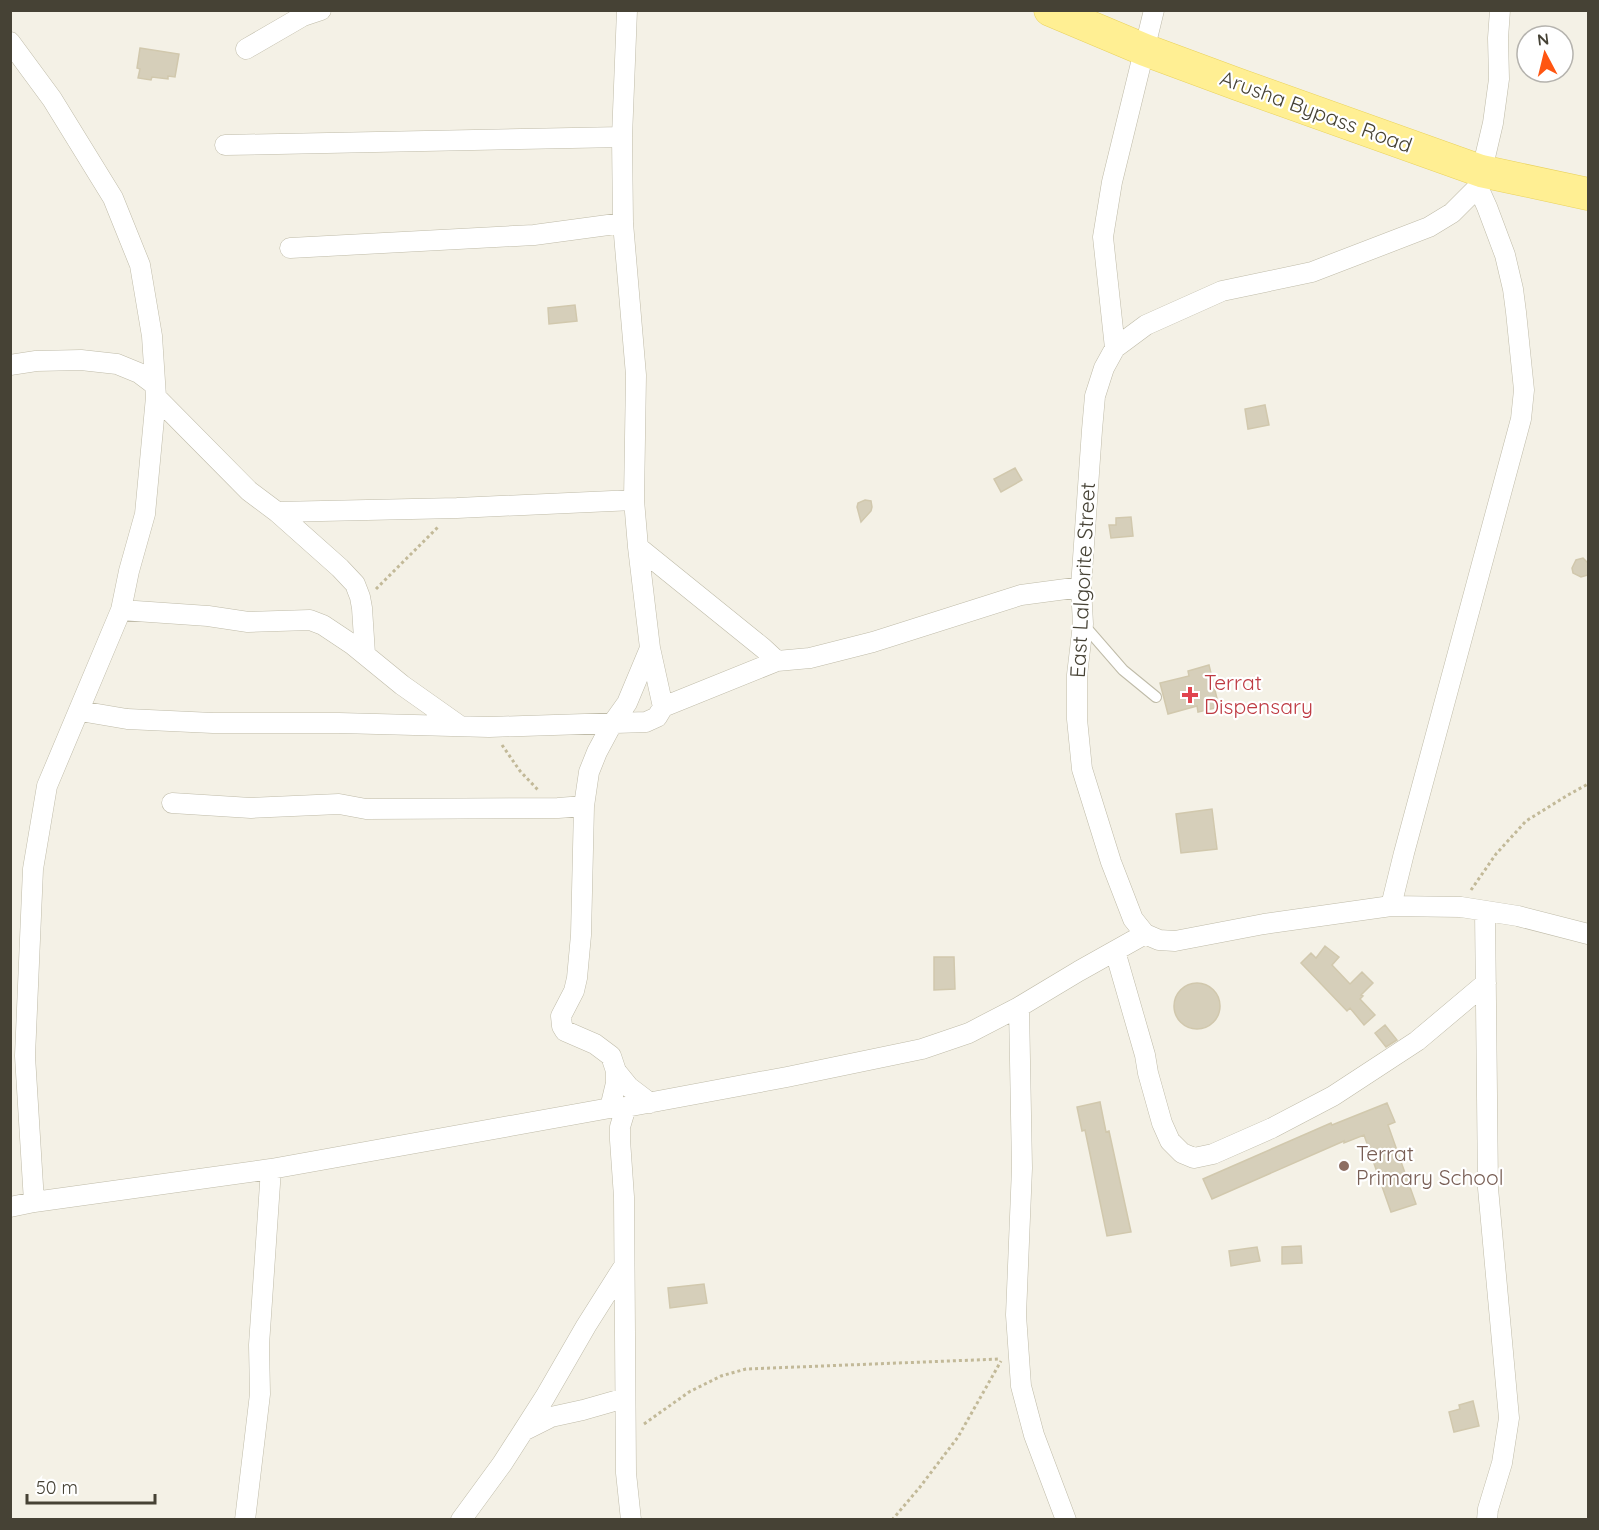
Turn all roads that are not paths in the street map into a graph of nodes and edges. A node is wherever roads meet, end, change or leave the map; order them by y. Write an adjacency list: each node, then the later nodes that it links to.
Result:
1 (321, 10): 7 (street)
2 (627, 10): 9 (street)
3 (1050, 10): 8 (main road, Arusha Bypass Road)
4 (1154, 10): 8 (street)
5 (1500, 10): 11 (street)
6 (10, 42): 17 (street)
7 (246, 50)
8 (1145, 50): 11 (main road, Arusha Bypass Road); 15 (street)
9 (622, 137): 10 (street); 13 (street)
10 (225, 145)
11 (1479, 179): 12 (main road, Arusha Bypass Road); 15 (street, East Lalgorite Street); 36 (street)
12 (1588, 194)
13 (623, 222): 14 (street); 18 (street)
14 (290, 248)
15 (1115, 348): 21 (street, East Lalgorite Street)
16 (10, 364): 17 (street)
17 (155, 391): 19 (street); 22 (street)
18 (634, 500): 19 (street); 20 (street)
19 (277, 512): 23 (street)
20 (638, 547): 26 (street); 28 (street)
21 (1081, 587): 24 (street, East Lalgorite Street); 28 (street)
22 (121, 610): 25 (street); 31 (street)
23 (362, 610): 25 (street); 27 (street)
24 (1083, 624): 29 (lane); 38 (street, East Lalgorite Street)
25 (323, 625): 27 (street)
26 (650, 648): 30 (street); 32 (street)
27 (365, 654): 33 (street)
28 (777, 662): 30 (street)
29 (1156, 697)
30 (663, 706): 32 (street)
31 (80, 711): 33 (street); 47 (street)
32 (612, 724): 33 (street); 35 (street)
33 (460, 726)
34 (172, 803): 35 (street)
35 (584, 806): 43 (street)
36 (1391, 906): 37 (street); 38 (street)
37 (1485, 911): 39 (street); 41 (street)
38 (1144, 934): 40 (street)
39 (1588, 934)
40 (1114, 951): 41 (street); 42 (street)
41 (1486, 983): 56 (street)
42 (1019, 1007): 44 (street); 55 (street)
43 (616, 1071): 44 (street); 45 (street)
44 (650, 1103): 45 (street)
45 (618, 1107): 46 (street); 49 (street)
46 (271, 1169): 47 (street); 52 (street)
47 (34, 1202): 48 (street)
48 (10, 1207)
49 (624, 1266): 50 (street); 51 (street)
50 (625, 1398): 51 (street); 54 (street)
51 (523, 1431): 53 (street)
52 (244, 1518)
53 (461, 1520)
54 (631, 1520)
55 (1066, 1520)
56 (1487, 1520)

